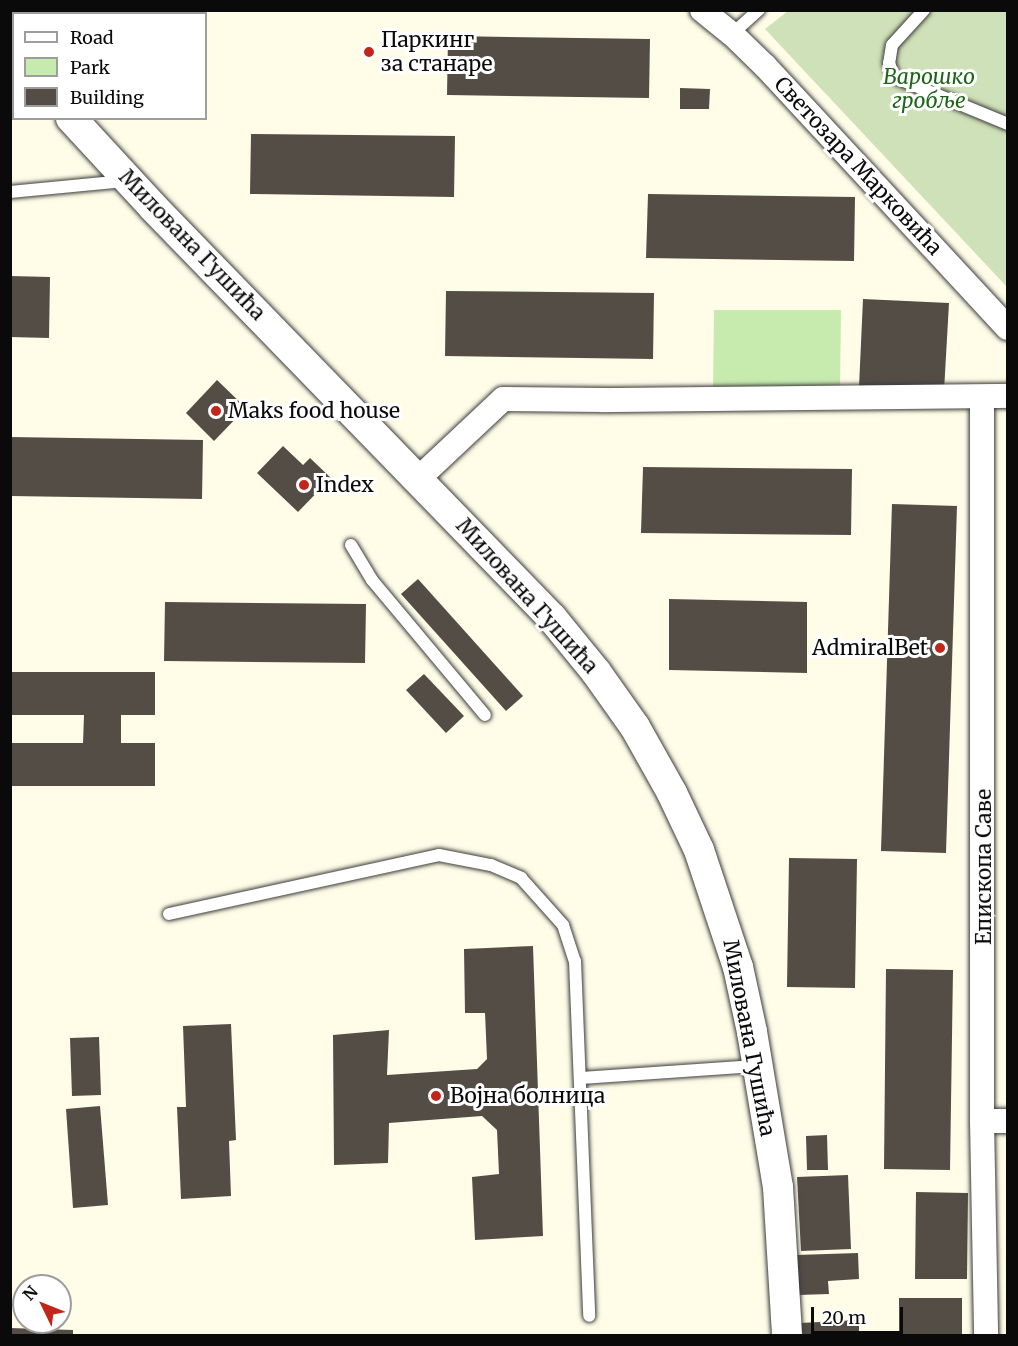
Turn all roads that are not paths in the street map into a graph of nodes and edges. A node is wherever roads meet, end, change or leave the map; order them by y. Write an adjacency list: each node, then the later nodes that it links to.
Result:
1 (702, 10): 4 (street, Светозара Марковића)
2 (759, 10): 4 (lane)
3 (924, 10): 6 (lane)
4 (732, 34): 9 (street, Светозара Марковића)
5 (73, 120): 7 (street, Милована Гушића)
6 (1008, 124)
7 (129, 180): 8 (lane); 12 (street, Милована Гушића)
8 (10, 192)
9 (1008, 328)
10 (1008, 396): 11 (street)
11 (982, 398): 12 (street); 18 (street, Епископа Саве)
12 (419, 478): 16 (street, Милована Гушића)
13 (351, 545): 14 (lane)
14 (485, 715)
15 (169, 914): 17 (lane)
16 (758, 1066): 17 (lane); 21 (street, Милована Гушића)
17 (580, 1078): 20 (lane)
18 (982, 1121): 19 (street); 22 (street, Епископа Саве)
19 (1008, 1121)
20 (589, 1316)
21 (787, 1335)
22 (986, 1335)

